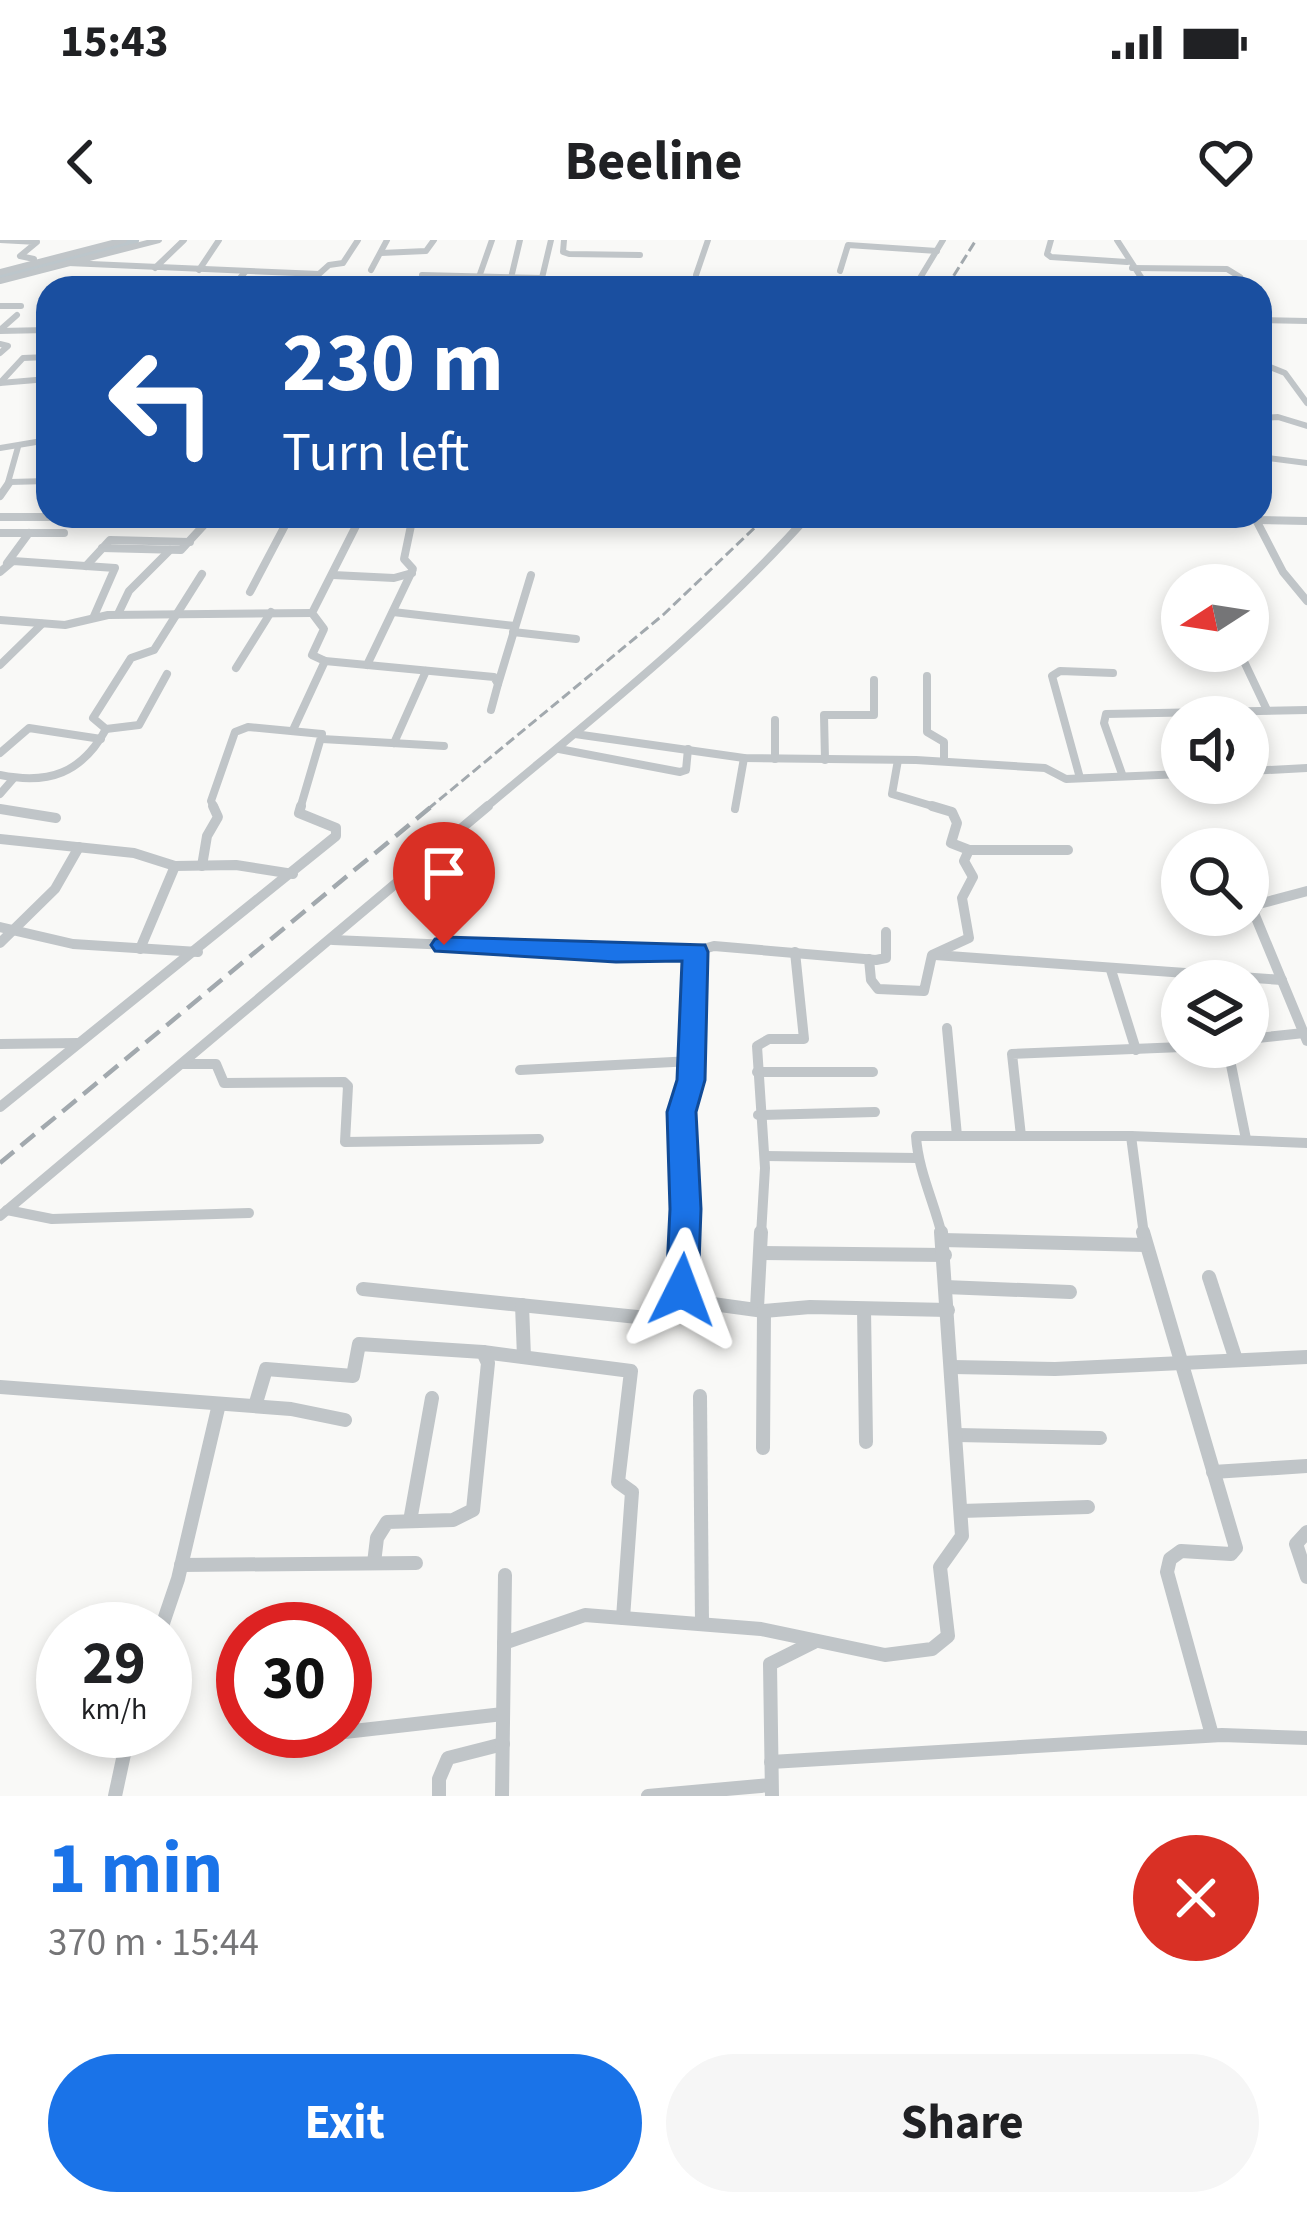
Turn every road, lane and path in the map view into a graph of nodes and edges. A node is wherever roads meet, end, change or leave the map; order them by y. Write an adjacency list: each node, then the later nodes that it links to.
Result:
1 (0, 240): 20 (street)
2 (124, 240): 20 (street)
3 (158, 240): 21 (street)
4 (184, 240): 23 (street)
5 (219, 240): 24 (street)
6 (358, 240): 27 (street)
7 (387, 240): 18 (street)
8 (434, 240): 18 (street)
9 (491, 240): 32 (street)
10 (520, 240): 33 (street)
11 (551, 240): 34 (street)
12 (564, 240): 19 (street)
13 (708, 240): 29 (street)
14 (943, 240): 17 (street)
15 (1051, 240): 22 (street)
16 (1117, 240): 22 (street)
17 (937, 250): 26 (street); 35 (street)
18 (381, 253): 25 (street)
19 (640, 255)
20 (44, 261): 38 (street)
21 (68, 263): 23 (street); 38 (street)
22 (1129, 265): 36 (street); 37 (street)
23 (155, 268): 24 (street)
24 (199, 270): 27 (street)
25 (371, 270)
26 (840, 271)
27 (245, 272): 30 (street)
28 (422, 275): 31 (street)
29 (696, 275)
30 (242, 276)
31 (450, 276)
32 (479, 276)
33 (511, 276)
34 (545, 276)
35 (921, 276)
36 (1138, 276)
37 (1238, 276)
38 (0, 277)
39 (0, 306): 42 (street)
40 (1272, 320): 41 (street)
41 (1307, 321)
42 (0, 330): 43 (street)
43 (36, 335)
44 (36, 357): 47 (street)
45 (1272, 368): 48 (street)
46 (36, 380): 47 (street)
47 (0, 383)
48 (1307, 403)
49 (1272, 417): 50 (street)
50 (1307, 426)
51 (36, 443): 52 (street)
52 (18, 447): 53 (street); 57 (street)
53 (0, 448)
54 (1272, 459): 55 (street)
55 (1307, 463)
56 (36, 481): 57 (street)
57 (10, 482): 58 (street)
58 (0, 496)
59 (0, 517): 60 (street)
60 (36, 517)
61 (1272, 519): 62 (street)
62 (1307, 521)
63 (199, 528): 72 (street)
64 (286, 528): 83 (street)
65 (355, 528): 80 (street)
66 (410, 528): 78 (street)
67 (797, 528): 112 (street)
68 (1261, 528): 82 (street)
69 (0, 533): 70 (street)
70 (29, 533): 71 (street); 75 (street)
71 (64, 533)
72 (190, 542): 73 (street); 74 (street)
73 (101, 548): 74 (street); 76 (street)
74 (170, 550): 87 (street)
75 (6, 559): 76 (street); 77 (street)
76 (86, 566): 90 (street)
77 (0, 572)
78 (412, 573): 80 (street); 86 (street)
79 (202, 574): 88 (street)
80 (333, 575): 89 (street)
81 (531, 575): 93 (street)
82 (1302, 591): 84 (street)
83 (250, 592)
84 (1307, 601)
85 (271, 612): 88 (street); 89 (street); 98 (street)
86 (393, 612): 93 (street); 96 (street)
87 (118, 614): 88 (street); 90 (street)
88 (174, 614): 111 (street)
89 (312, 614): 95 (street)
90 (94, 616): 92 (street)
91 (0, 620): 92 (street)
92 (42, 624): 97 (street)
93 (514, 629): 94 (street); 104 (street)
94 (576, 639)
95 (325, 661): 96 (street); 110 (street)
96 (367, 664): 99 (street)
97 (0, 665)
98 (236, 668)
99 (425, 670): 104 (street); 114 (street)
100 (1113, 673): 129 (street)
101 (167, 674): 111 (street)
102 (927, 676): 123 (street)
103 (874, 680): 121 (street)
104 (498, 684): 105 (street)
105 (491, 710)
106 (1269, 710): 107 (street)
107 (1307, 710)
108 (1161, 713): 126 (street)
109 (775, 721): 120 (street)
110 (293, 730): 113 (street); 140 (street)
111 (103, 734): 118 (street); 130 (street)
112 (575, 734): 116 (street); 117 (street)
113 (322, 740): 114 (street); 141 (street)
114 (394, 743): 115 (street)
115 (444, 746)
116 (559, 748): 117 (street); 145 (street)
117 (688, 749): 119 (street)
118 (0, 753)
119 (744, 758): 120 (street); 133 (street)
120 (775, 759): 121 (street)
121 (825, 760): 122 (street)
122 (898, 760): 123 (street); 137 (street)
123 (944, 761): 129 (street)
124 (1307, 768): 125 (street)
125 (1269, 770)
126 (1122, 774): 127 (street); 129 (street)
127 (1161, 774)
128 (0, 776): 130 (street)
129 (1080, 778)
130 (13, 779): 131 (street)
131 (0, 794)
132 (0, 809): 134 (street)
133 (735, 810)
134 (56, 818)
135 (0, 839): 136 (street)
136 (80, 848): 139 (street); 143 (street)
137 (969, 850): 138 (street); 151 (street)
138 (1068, 850)
139 (175, 866): 140 (street); 147 (street)
140 (202, 866): 141 (street)
141 (293, 874): 148 (street)
142 (1307, 891): 154 (street)
143 (5, 929): 146 (street); 147 (street)
144 (886, 932): 152 (street)
145 (333, 940): 149 (street); 163 (street)
146 (0, 943)
147 (140, 949): 148 (street)
148 (199, 952): 158 (street)
149 (695, 952): 150 (street); 162 (street)
150 (795, 952): 152 (street); 166 (street)
151 (932, 956): 152 (street); 153 (street)
152 (869, 959)
153 (1112, 970): 154 (street); 161 (street)
154 (1282, 980): 156 (street)
155 (946, 1028): 171 (street)
156 (1305, 1037): 157 (street)
157 (1269, 1038)
158 (82, 1043): 159 (street); 168 (street)
159 (0, 1044)
160 (1161, 1048): 161 (street)
161 (1136, 1050): 172 (street)
162 (692, 1061): 165 (street); 188 (street)
163 (179, 1064): 174 (street); 179 (street)
164 (1232, 1068): 175 (street)
165 (520, 1070)
166 (757, 1072): 167 (street); 170 (street)
167 (873, 1072)
168 (0, 1107)
169 (874, 1112): 170 (street)
170 (758, 1114): 177 (street)
171 (957, 1136): 172 (street); 178 (street)
172 (1021, 1136): 173 (street)
173 (1131, 1136): 175 (street); 181 (street)
174 (539, 1138)
175 (1246, 1139): 176 (street)
176 (1307, 1143)
177 (765, 1156): 178 (street); 183 (street)
178 (917, 1158): 182 (street)
179 (4, 1213): 180 (street)
180 (249, 1213)
181 (1145, 1245): 182 (street); 197 (street)
182 (944, 1247): 183 (street); 185 (street)
183 (760, 1253): 191 (street)
184 (1209, 1276): 196 (street)
185 (945, 1287): 187 (street); 192 (street)
186 (363, 1288): 189 (street)
187 (1070, 1292)
188 (684, 1300): 189 (street); 191 (street)
189 (522, 1305): 194 (street)
190 (864, 1309): 191 (street); 192 (street); 207 (street)
191 (761, 1310): 208 (street)
192 (948, 1310): 198 (street)
193 (483, 1352): 194 (street); 203 (street); 213 (street)
194 (524, 1357): 221 (street)
195 (1307, 1357): 196 (street)
196 (1236, 1360): 197 (street)
197 (1178, 1362): 198 (street); 210 (street)
198 (953, 1367): 205 (street)
199 (0, 1387): 202 (street)
200 (700, 1396): 222 (street)
201 (432, 1398): 213 (street)
202 (219, 1404): 203 (street); 217 (street)
203 (255, 1406): 204 (street)
204 (345, 1420)
205 (957, 1435): 206 (street); 212 (street)
206 (1100, 1438)
207 (866, 1442)
208 (764, 1448)
209 (1307, 1466): 210 (street)
210 (1213, 1472): 227 (street)
211 (1088, 1507): 212 (street)
212 (961, 1510): 223 (street)
213 (410, 1521): 215 (street)
214 (1307, 1532): 219 (street)
215 (374, 1563): 216 (street); 217 (street)
216 (416, 1563)
217 (181, 1565): 220 (street)
218 (505, 1575): 224 (street)
219 (1307, 1577)
220 (169, 1602)
221 (623, 1618): 222 (street); 224 (street)
222 (702, 1624): 223 (street)
223 (814, 1642): 231 (street)
224 (504, 1643): 225 (street)
225 (503, 1714): 226 (street); 229 (street)
226 (372, 1729)
227 (1212, 1736): 228 (street); 231 (street)
228 (1307, 1738)
229 (502, 1744): 234 (street); 235 (street)
230 (123, 1758): 233 (street)
231 (771, 1762): 232 (street)
232 (771, 1790): 236 (street)
233 (115, 1796)
234 (439, 1796)
235 (502, 1796)
236 (648, 1796)

